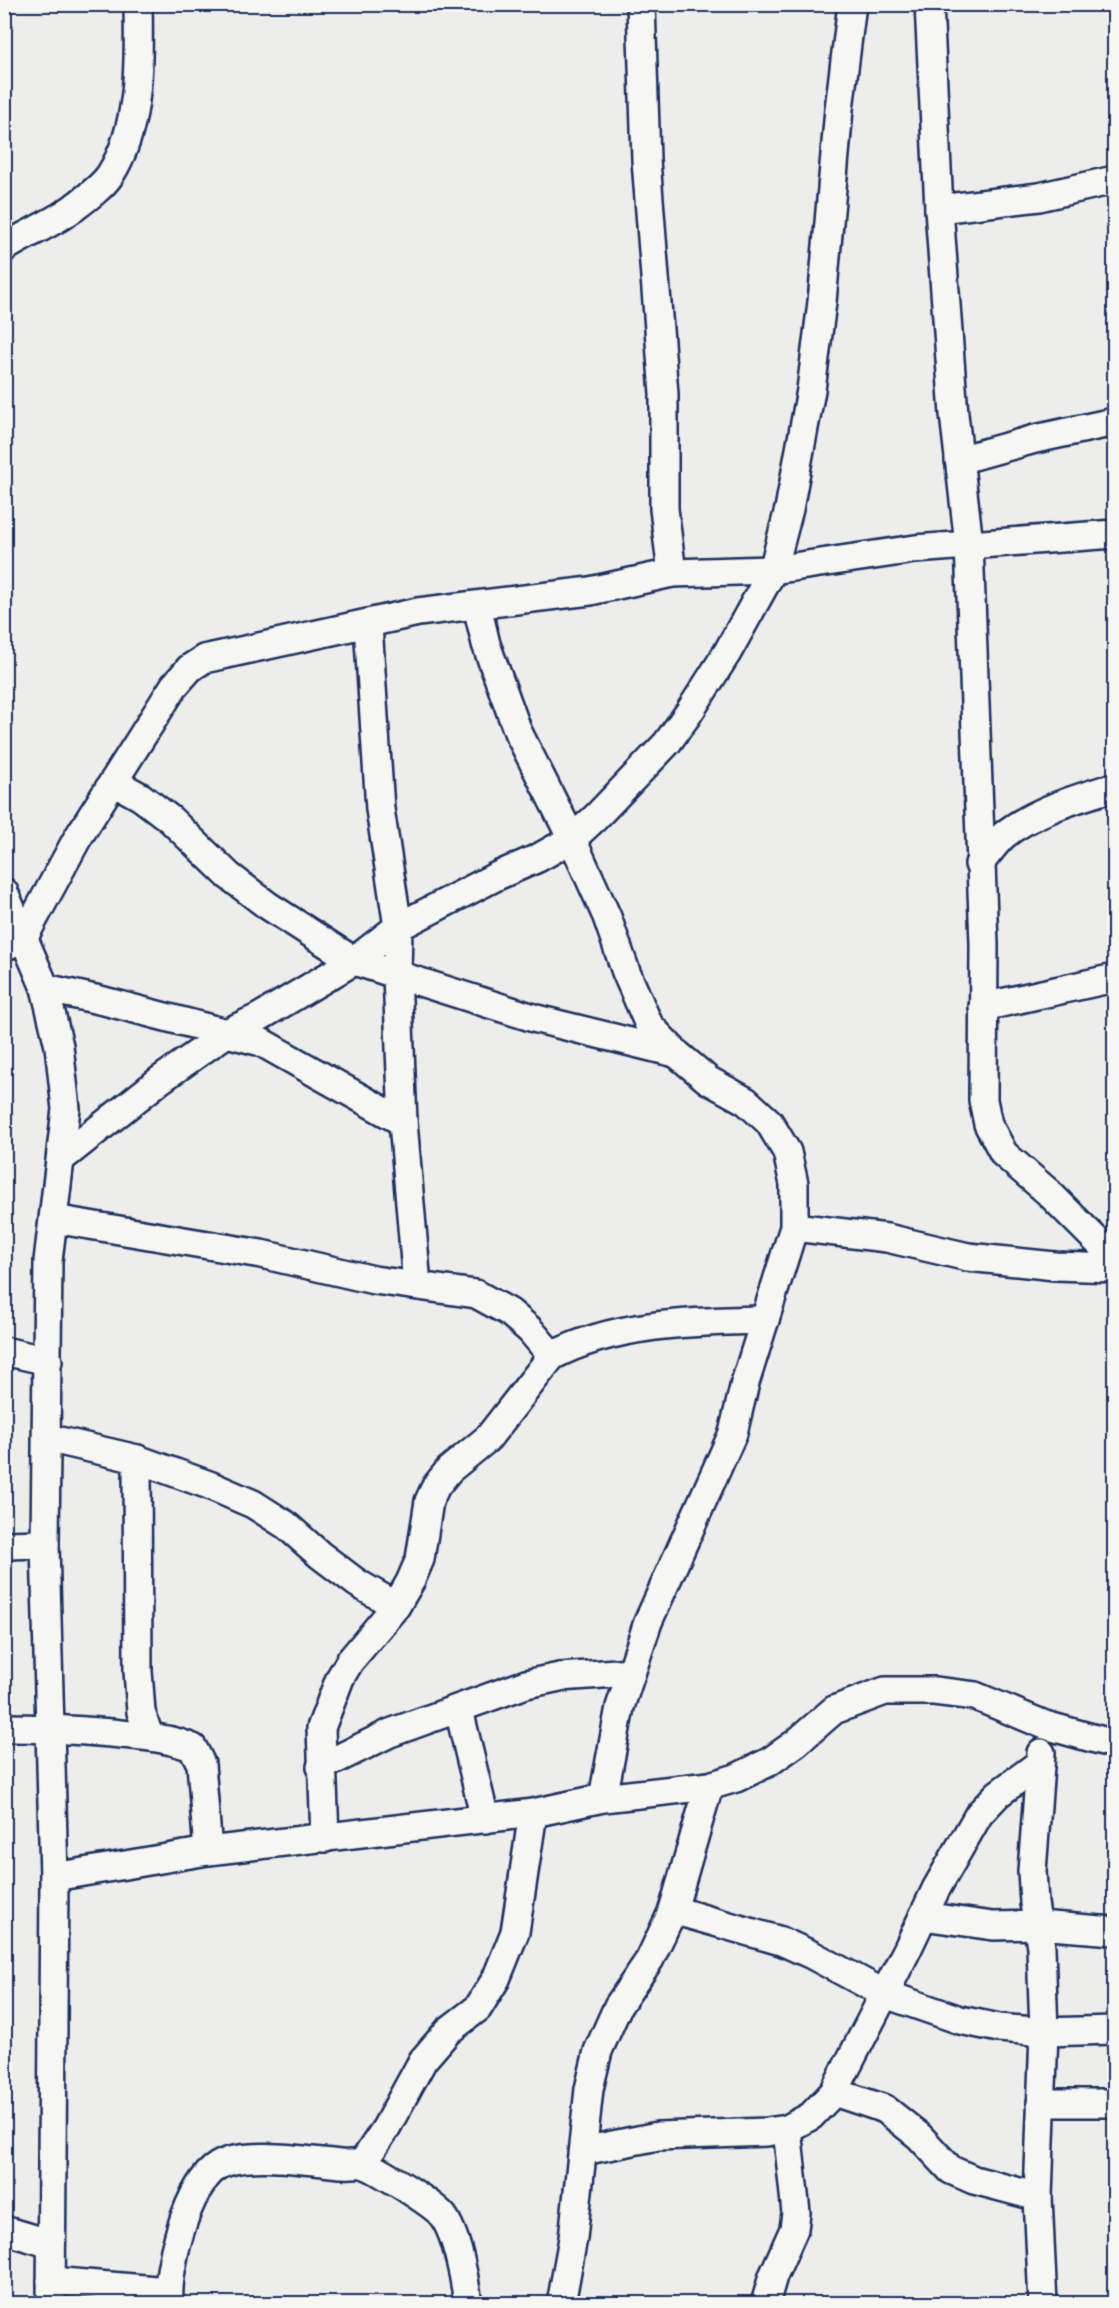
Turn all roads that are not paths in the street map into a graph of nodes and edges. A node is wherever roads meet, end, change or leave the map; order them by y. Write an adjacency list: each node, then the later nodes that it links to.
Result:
1 (138, 4): 7 (street)
2 (641, 4): 13 (street)
3 (852, 4): 12 (street)
4 (929, 4): 6 (street)
5 (1114, 180): 6 (street)
6 (939, 209): 9 (street)
7 (4, 248)
8 (1114, 422): 9 (street)
9 (958, 459): 11 (street)
10 (1114, 534): 11 (street)
11 (969, 544): 12 (street); 19 (street)
12 (773, 570): 13 (street); 18 (street)
13 (672, 573): 14 (street)
14 (477, 606): 15 (street); 18 (street)
15 (368, 625): 16 (street); 21 (street)
16 (114, 782): 22 (street); 23 (street)
17 (1114, 787): 19 (street)
18 (572, 839): 21 (street); 29 (street)
19 (980, 864): 27 (street)
20 (4, 892): 22 (street)
21 (399, 927): 23 (street); 24 (street)
22 (14, 942): 26 (street)
23 (354, 961): 24 (street); 28 (street)
24 (397, 975): 29 (street); 30 (street)
25 (1114, 978): 27 (street)
26 (45, 988): 28 (street); 31 (street)
27 (983, 1007): 34 (street)
28 (228, 1032): 30 (street); 31 (street)
29 (676, 1053): 33 (street)
30 (403, 1122): 36 (street)
31 (62, 1158): 32 (street)
32 (54, 1218): 36 (street); 40 (street)
33 (794, 1227): 35 (street); 37 (street)
34 (1114, 1258)
35 (1114, 1268)
36 (417, 1285): 39 (street)
37 (765, 1320): 39 (street); 46 (street)
38 (4, 1351): 40 (street)
39 (552, 1356): 45 (street)
40 (48, 1361): 41 (street)
41 (47, 1438): 42 (street); 43 (street)
42 (137, 1459): 45 (street); 51 (street)
43 (45, 1544): 44 (street); 50 (street)
44 (4, 1545)
45 (396, 1606): 54 (street)
46 (631, 1672): 47 (street); 56 (street)
47 (459, 1710): 54 (street); 58 (street)
48 (1045, 1725): 52 (street); 53 (street); 55 (street)
49 (4, 1728): 50 (street)
50 (50, 1728): 51 (street); 61 (street)
51 (149, 1736): 60 (street)
52 (1114, 1744)
53 (1040, 1763): 63 (street); 64 (street)
54 (321, 1767): 59 (street)
55 (709, 1786): 56 (street); 62 (street)
56 (603, 1798): 57 (street)
57 (533, 1813): 58 (street); 74 (street)
58 (485, 1819): 59 (street)
59 (325, 1838): 60 (street)
60 (208, 1851): 61 (street)
61 (54, 1877): 77 (street)
62 (673, 1910): 66 (street); 73 (street)
63 (923, 1916): 64 (street); 66 (street)
64 (1038, 1925): 65 (street); 68 (street)
65 (1114, 1931)
66 (885, 1994): 68 (street); 69 (street)
67 (1114, 2030): 68 (street)
68 (1044, 2032): 70 (street)
69 (834, 2092): 72 (street); 75 (street)
70 (1041, 2103): 71 (street); 75 (street)
71 (1114, 2103)
72 (787, 2129): 73 (street); 82 (street)
73 (583, 2151): 81 (street)
74 (362, 2164): 79 (street); 80 (street)
75 (1038, 2197): 83 (street)
76 (4, 2230): 77 (street)
77 (51, 2244): 78 (street)
78 (51, 2292): 79 (street)
79 (168, 2297)
80 (468, 2304)
81 (561, 2304)
82 (765, 2304)
83 (1043, 2304)

